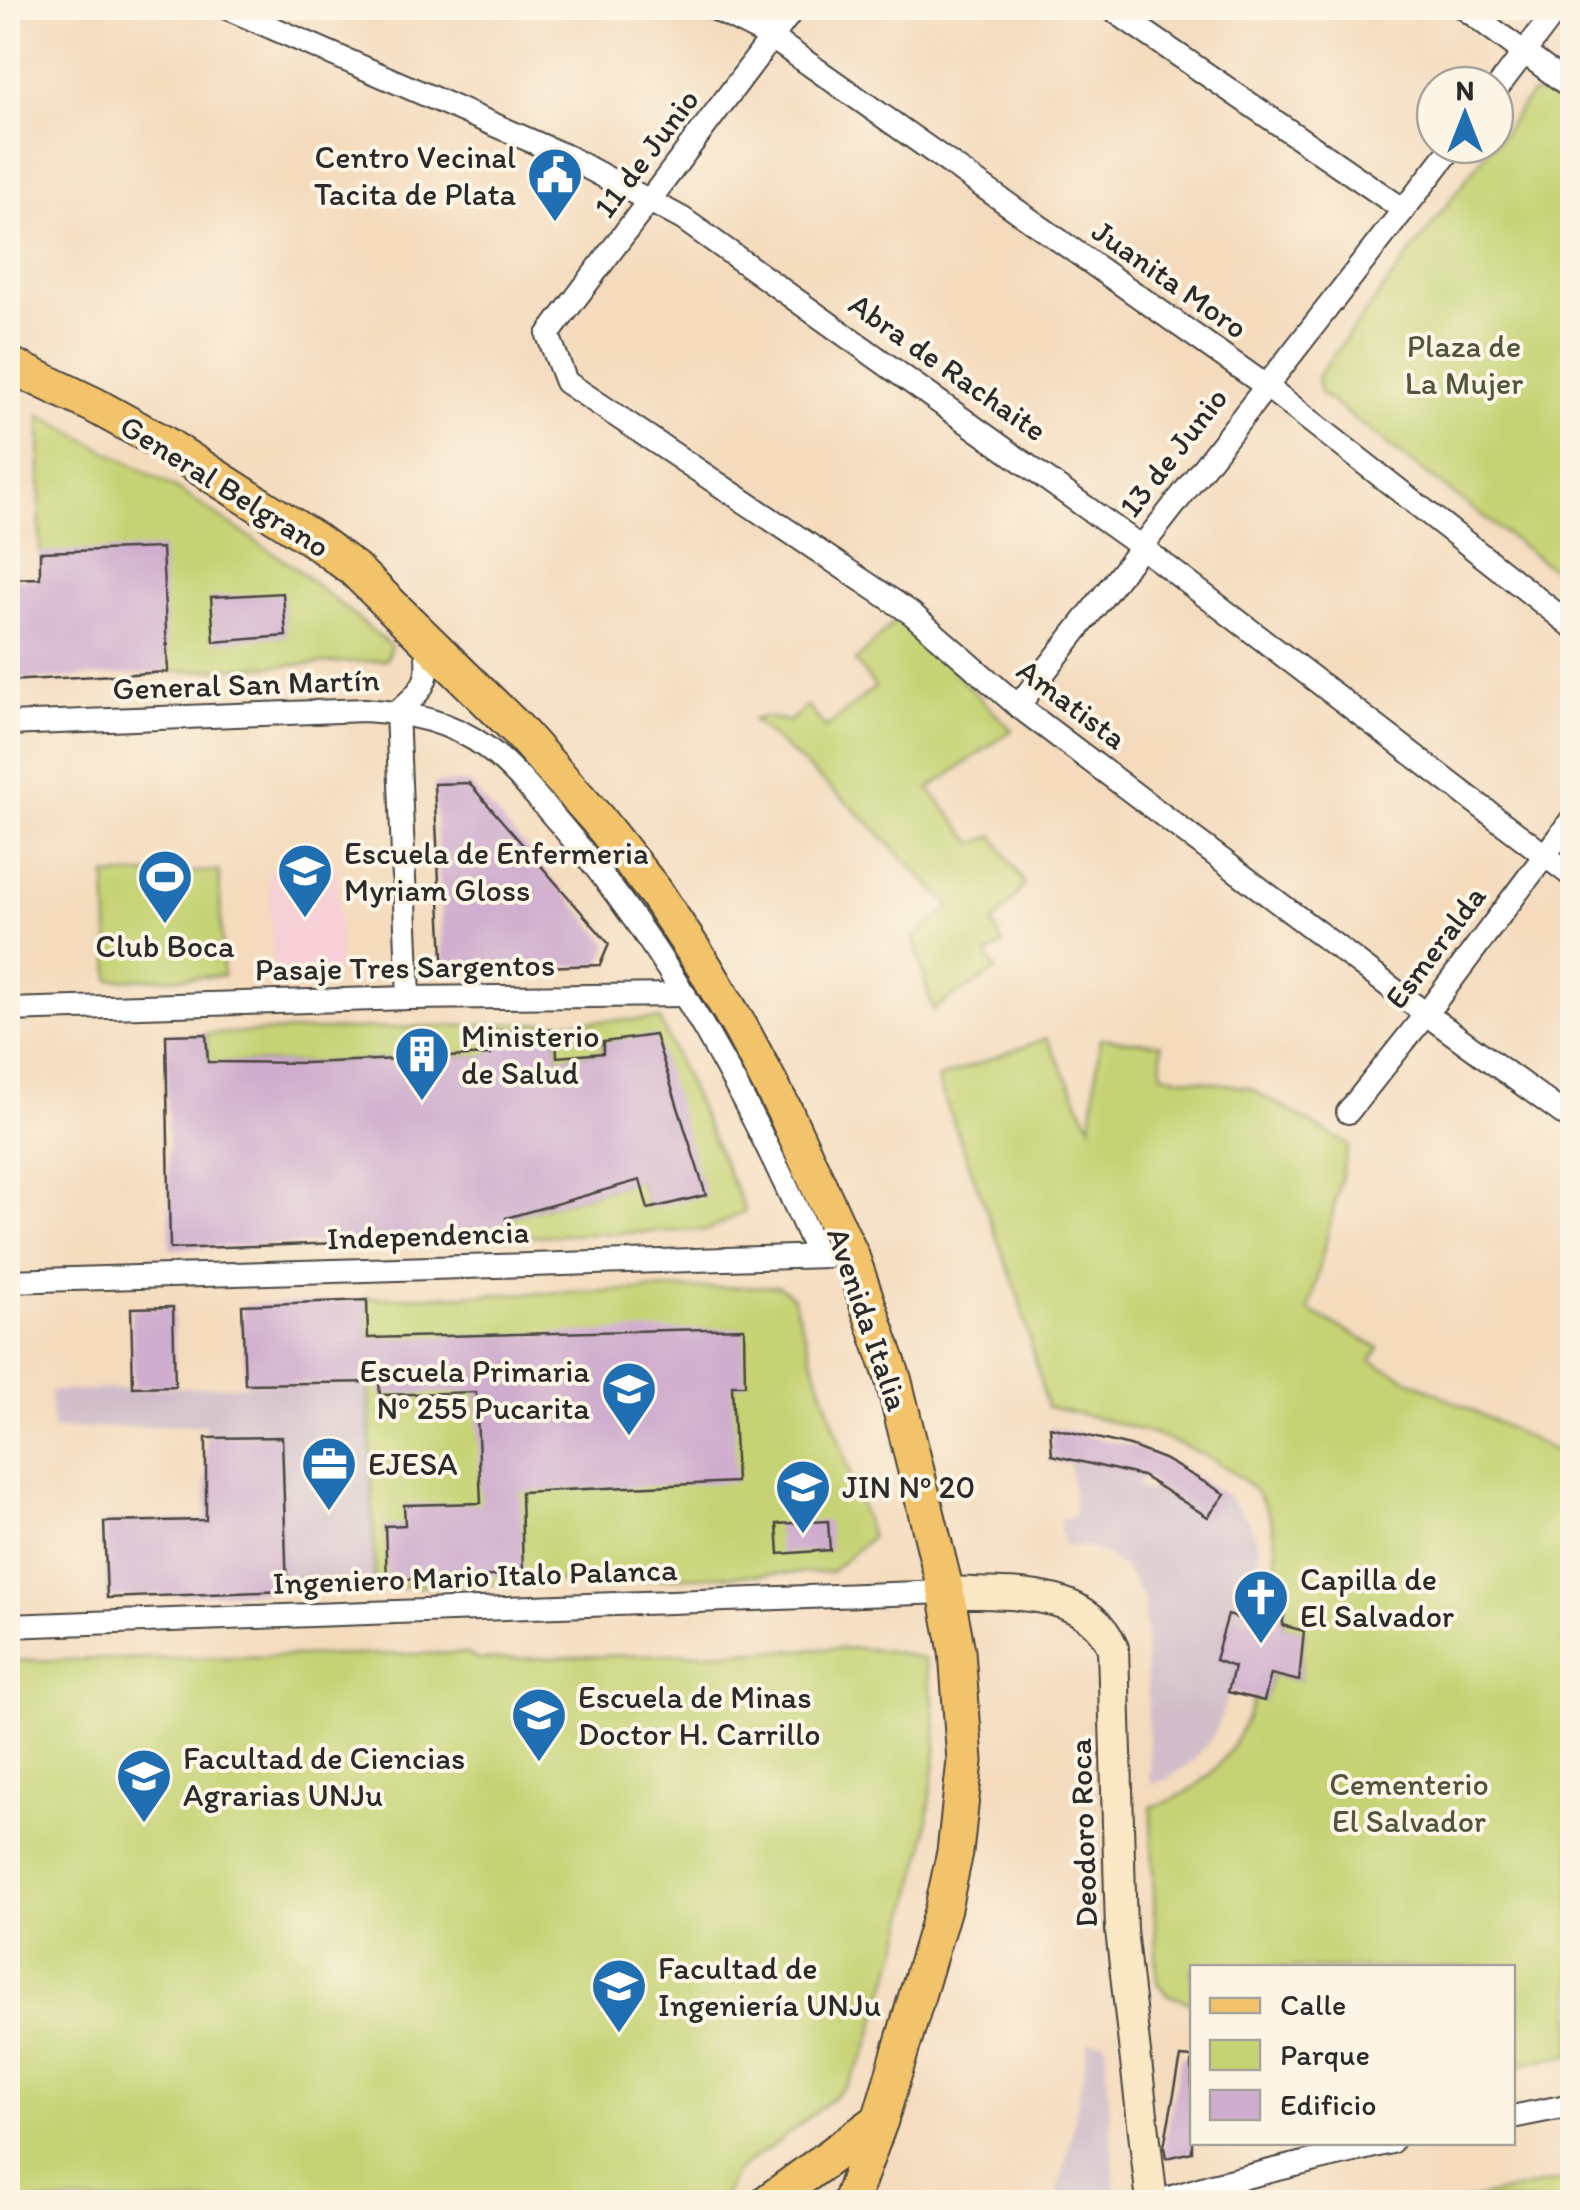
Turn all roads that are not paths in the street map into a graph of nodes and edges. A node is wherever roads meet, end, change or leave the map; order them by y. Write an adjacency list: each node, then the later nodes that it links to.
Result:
1 (713, 8): 7 (street, Juanita Moro)
2 (794, 8): 7 (street, 11 de Junio)
3 (1110, 8): 13 (street)
4 (1464, 8): 8 (street)
5 (1558, 8): 8 (street)
6 (232, 9): 12 (street, Abra de Rachaite)
7 (772, 38): 12 (street, 11 de Junio); 16 (street, Juanita Moro)
8 (1526, 52): 9 (street); 10 (street)
9 (1515, 66)
10 (1572, 88)
11 (1439, 165): 13 (street, 13 de Junio)
12 (650, 202): 14 (street, 11 de Junio); 17 (street, Abra de Rachaite)
13 (1404, 210): 16 (street, 13 de Junio)
14 (548, 335): 20 (street, Amatista)
15 (8, 364): 19 (main road, General Belgrano)
16 (1266, 386): 17 (street, 13 de Junio); 18 (street, Juanita Moro)
17 (1140, 546): 20 (street, 13 de Junio); 24 (street, Abra de Rachaite)
18 (1572, 626)
19 (424, 636): 21 (street, General San Martín); 32 (main road, Avenida Italia)
20 (1018, 706): 29 (street, Amatista)
21 (397, 712): 22 (street, General San Martín); 26 (street, Avenida Italia); 27 (street)
22 (8, 724)
23 (1572, 819): 24 (street, Esmeralda)
24 (1545, 855): 25 (street, Abra de Rachaite); 29 (street, Esmeralda)
25 (1572, 876)
26 (685, 995): 27 (street, Pasaje Tres Sargentos); 32 (street, Avenida Italia)
27 (409, 998): 28 (street, Pasaje Tres Sargentos)
28 (8, 1010)
29 (1426, 1014): 30 (street, Esmeralda); 31 (street, Amatista)
30 (1348, 1112)
31 (1572, 1120)
32 (834, 1256): 33 (street, Independencia); 34 (main road, Avenida Italia)
33 (8, 1281)
34 (946, 1592): 35 (street, Ingeniero Mario Italo Palanca); 38 (main road, Avenida Italia); 42 (street, Deodoro Roca)
35 (8, 1626)
36 (1572, 2105): 37 (street)
37 (1515, 2116)
38 (880, 2120): 40 (main road); 41 (main road, Avenida Italia)
39 (1379, 2145): 42 (street)
40 (768, 2202)
41 (850, 2202)
42 (1154, 2202)

